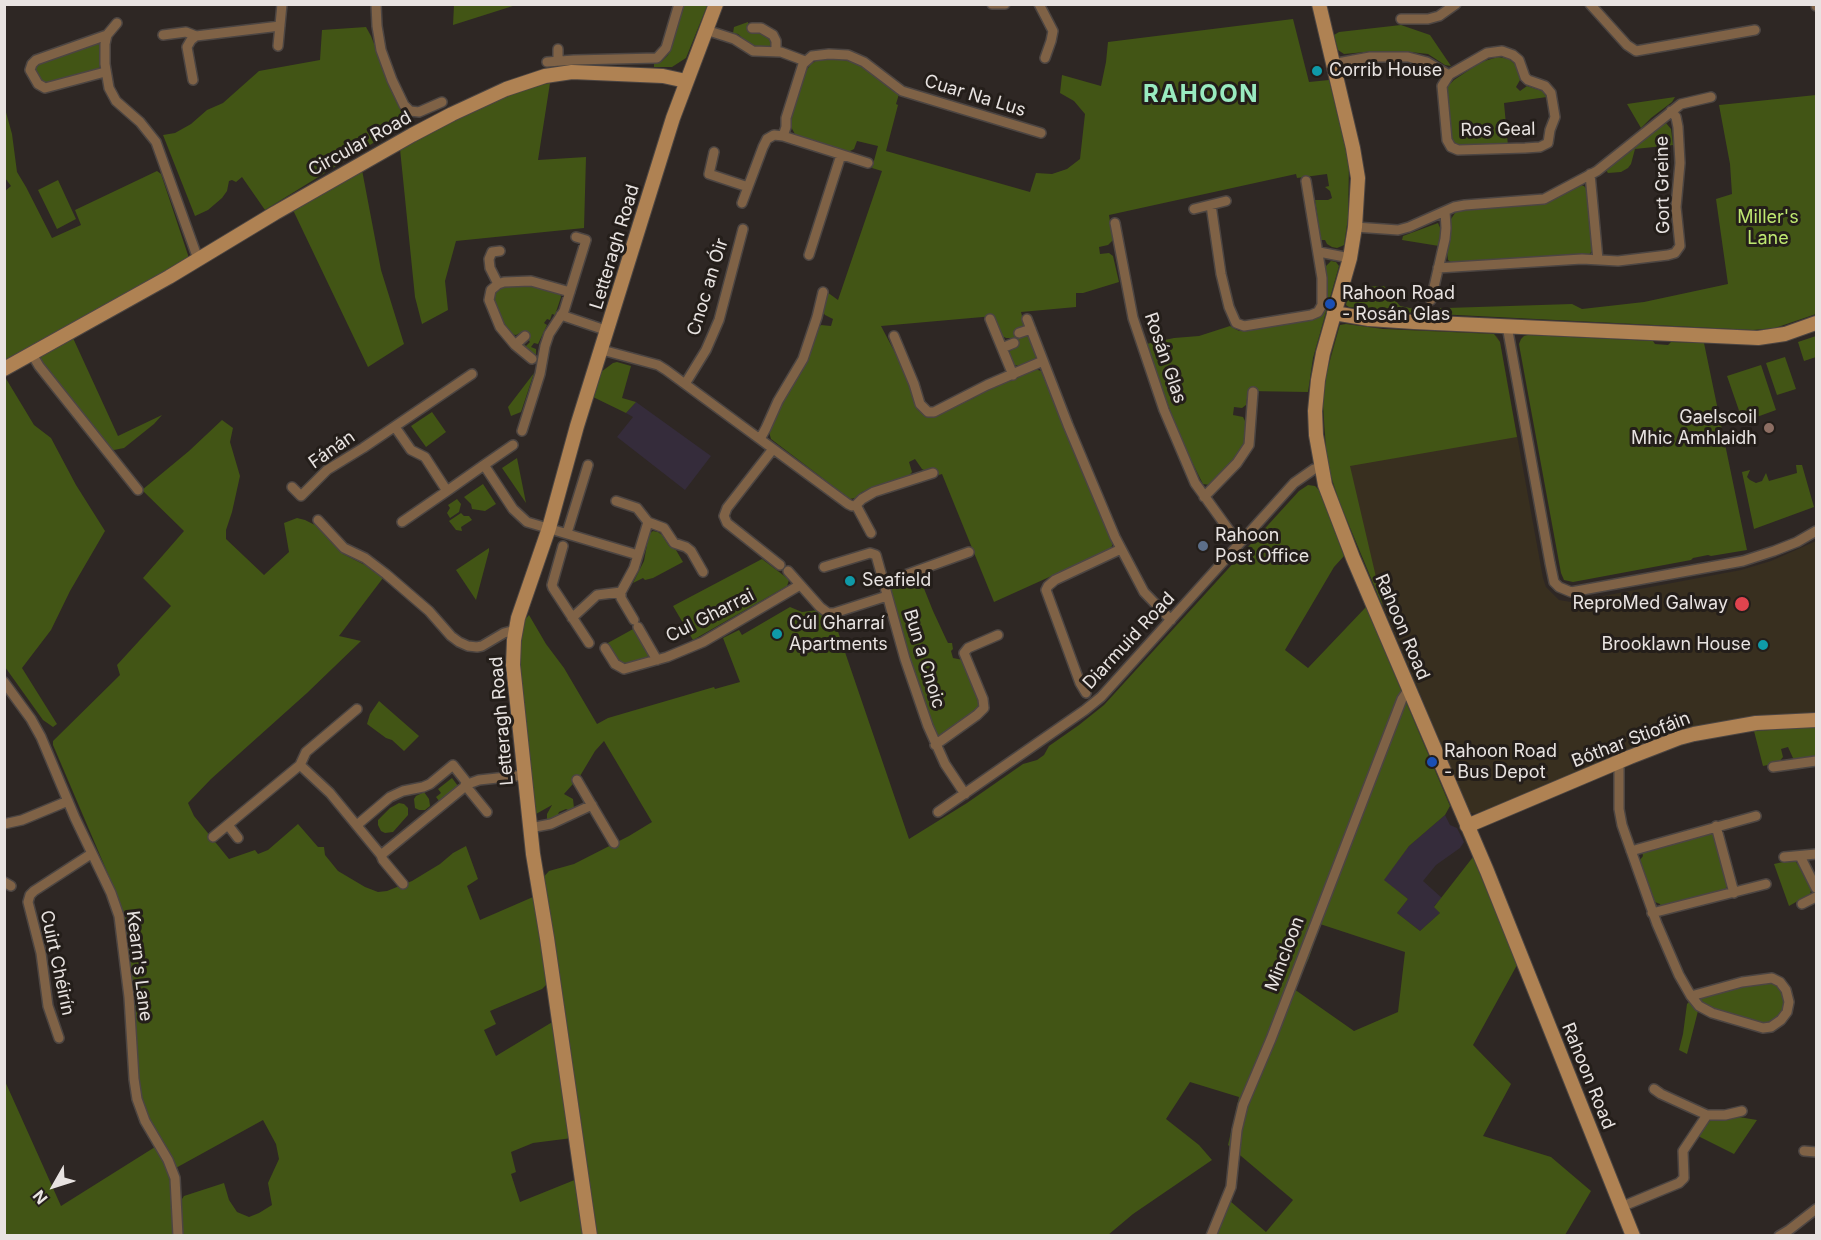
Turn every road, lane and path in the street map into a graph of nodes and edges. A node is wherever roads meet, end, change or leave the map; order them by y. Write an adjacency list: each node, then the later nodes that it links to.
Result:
1 (282, 4): 13 (street)
2 (376, 4): 33 (street)
3 (679, 4): 24 (street)
4 (716, 4): 15 (street)
5 (992, 4): 6 (street)
6 (1005, 4)
7 (1039, 4): 23 (street)
8 (1319, 4): 27 (street, Rahoon Road)
9 (1456, 4): 11 (street)
10 (1590, 4): 16 (street)
11 (1401, 19)
12 (117, 23): 17 (street)
13 (280, 26): 19 (street); 20 (street)
14 (752, 28): 22 (street)
15 (706, 30): 22 (street); 31 (street)
16 (1755, 30)
17 (107, 35): 28 (street); 28 (street)
18 (163, 35): 19 (street)
19 (196, 36): 30 (street)
20 (278, 46)
21 (558, 49): 24 (street)
22 (776, 51): 25 (street)
23 (1045, 58)
24 (558, 61): 26 (street)
25 (805, 61): 35 (street, Cuar Na Lus); 36 (street)
26 (547, 62)
27 (1332, 64): 29 (street); 49 (street, Rahoon Road)
28 (105, 72): 56 (street)
29 (1449, 75): 29 (street, Ros Geal)
30 (193, 80)
31 (686, 81): 56 (street, Circular Road); 68 (street, Letteragh Road)
32 (1711, 97): 34 (street, Gort Greine)
33 (442, 102)
34 (1671, 111): 40 (street, Gort Greine); 57 (street, Gort Greine)
35 (1041, 133)
36 (783, 136): 38 (street); 42 (street)
37 (714, 152): 42 (street)
38 (841, 155): 39 (street); 54 (street)
39 (868, 163)
40 (1590, 174): 47 (street, Gort Greine); 57 (street)
41 (1306, 181): 53 (street)
42 (748, 187): 44 (street)
43 (1226, 201): 45 (street)
44 (742, 203)
45 (1211, 204): 46 (street); 53 (street)
46 (1194, 208)
47 (1444, 211): 49 (street, Gort Greine); 58 (street)
48 (1115, 223): 96 (street, Rosán Glas)
49 (1355, 227): 55 (street, Rahoon Road)
50 (743, 229): 81 (street, Cnoc an Óir)
51 (576, 237): 60 (street)
52 (500, 251): 59 (street)
53 (1319, 252): 55 (street)
54 (809, 255)
55 (1350, 258): 63 (street, Rahoon Road)
56 (198, 259): 74 (street, Circular Road)
57 (1598, 260): 58 (street, Gort Greine)
58 (1438, 268): 62 (street)
59 (498, 284): 60 (street); 71 (street)
60 (570, 292): 64 (street)
61 (823, 292): 86 (street)
62 (1431, 300)
63 (1334, 313): 67 (street); 91 (street, Rahoon Road)
64 (561, 315): 68 (street); 85 (street)
65 (990, 319): 72 (street)
66 (1816, 323): 67 (street)
67 (1507, 326): 103 (street)
68 (608, 330): 73 (street, Letteragh Road)
69 (525, 336): 71 (street)
70 (894, 336): 79 (street)
71 (515, 345): 75 (street)
72 (1002, 348): 76 (street); 79 (street)
73 (602, 350): 81 (street); 102 (street, Letteragh Road)
74 (32, 354): 77 (street, Circular Road); 94 (street)
75 (532, 359)
76 (1043, 361): 79 (street); 108 (street)
77 (4, 369)
78 (472, 374): 83 (street, Fánán)
79 (1013, 375)
80 (437, 383): 83 (street)
81 (685, 384): 86 (street)
82 (1252, 392): 96 (street)
83 (444, 393): 84 (street, Fánán)
84 (395, 427): 93 (street, Fánán); 95 (street)
85 (522, 431)
86 (760, 439): 88 (street)
87 (513, 445): 89 (street)
88 (773, 449): 98 (street); 114 (street)
89 (484, 465): 95 (street); 102 (street)
90 (588, 465): 104 (street)
91 (1321, 467): 106 (street, Diarmuid Road); 125 (street, Rahoon Road)
92 (933, 473): 98 (street)
93 (292, 487)
94 (138, 490)
95 (447, 491): 100 (street)
96 (1204, 497): 106 (street, Rosán Glas)
97 (616, 501): 101 (street)
98 (856, 505): 105 (street)
99 (318, 520): 119 (street)
100 (402, 522)
101 (648, 522): 110 (street); 112 (street)
102 (549, 528): 104 (street); 119 (street, Letteragh Road)
103 (1816, 531)
104 (567, 533): 110 (street)
105 (871, 533)
106 (1239, 544): 118 (street, Diarmuid Road)
107 (563, 546): 117 (street)
108 (1121, 549): 118 (street); 126 (street)
109 (969, 552): 113 (street)
110 (638, 555): 115 (street)
111 (824, 567): 113 (street, Bun a Cnoic)
112 (703, 572)
113 (884, 583): 116 (street, Bun a Cnoic)
114 (800, 585): 116 (street); 123 (street, Cul Gharrai)
115 (621, 592): 117 (street); 123 (street)
116 (887, 596): 129 (street, Bun a Cnoic)
117 (572, 618): 121 (street)
118 (1171, 620): 137 (street, Diarmuid Road)
119 (515, 630): 134 (street, Letteragh Road)
120 (998, 635): 129 (street, Bun a Cnoic)
121 (589, 643)
122 (605, 648): 123 (street, Cul Gharrai)
123 (657, 660)
124 (4, 682): 138 (street, Kearn's Lane)
125 (1409, 689): 146 (street, Rahoon Road); 176 (street, Mincloon)
126 (1086, 693)
127 (357, 709): 132 (street)
128 (1816, 720): 131 (street, Bóthar Stiofáin)
129 (935, 745): 137 (street, Bun a Cnoic)
130 (1816, 761): 133 (street)
131 (1619, 762): 146 (street, Bóthar Stiofáin); 152 (street)
132 (300, 765): 144 (street); 145 (street)
133 (1773, 767)
134 (525, 775): 136 (street); 148 (street, Letteragh Road)
135 (578, 780): 139 (street)
136 (466, 785): 140 (street); 145 (street); 155 (street)
137 (965, 794): 141 (street, Diarmuid Road)
138 (68, 801): 143 (street); 153 (street, Kearn's Lane)
139 (592, 805): 148 (street); 151 (street)
140 (487, 812)
141 (938, 812)
142 (1756, 816): 147 (street)
143 (4, 824)
144 (228, 825): 149 (street); 150 (street)
145 (357, 825): 155 (street)
146 (1467, 826): 172 (street, Rahoon Road)
147 (1716, 826): 152 (street); 161 (street)
148 (530, 828): 175 (street, Letteragh Road)
149 (213, 837)
150 (238, 838)
151 (614, 843)
152 (1631, 851): 164 (street)
153 (92, 854): 166 (street, Cuirt Chéirín); 174 (street, Kearn's Lane)
154 (1816, 854): 156 (street)
155 (381, 855): 158 (street)
156 (1800, 856): 157 (street); 160 (street)
157 (1784, 857)
158 (403, 884)
159 (1766, 884): 161 (street)
160 (1816, 888)
161 (1734, 893): 164 (street)
162 (1816, 897): 163 (street)
163 (1802, 904)
164 (1652, 913): 165 (street)
165 (1691, 996): 165 (street)
166 (59, 1038)
167 (1654, 1089): 169 (street)
168 (1742, 1111): 169 (street)
169 (1707, 1115): 172 (street)
170 (1804, 1151): 171 (street)
171 (1816, 1152)
172 (1621, 1207): 177 (street, Rahoon Road)
173 (1816, 1209): 178 (street)
174 (178, 1236)
175 (590, 1236)
176 (1211, 1236)
177 (1633, 1236)
178 (1779, 1236)

